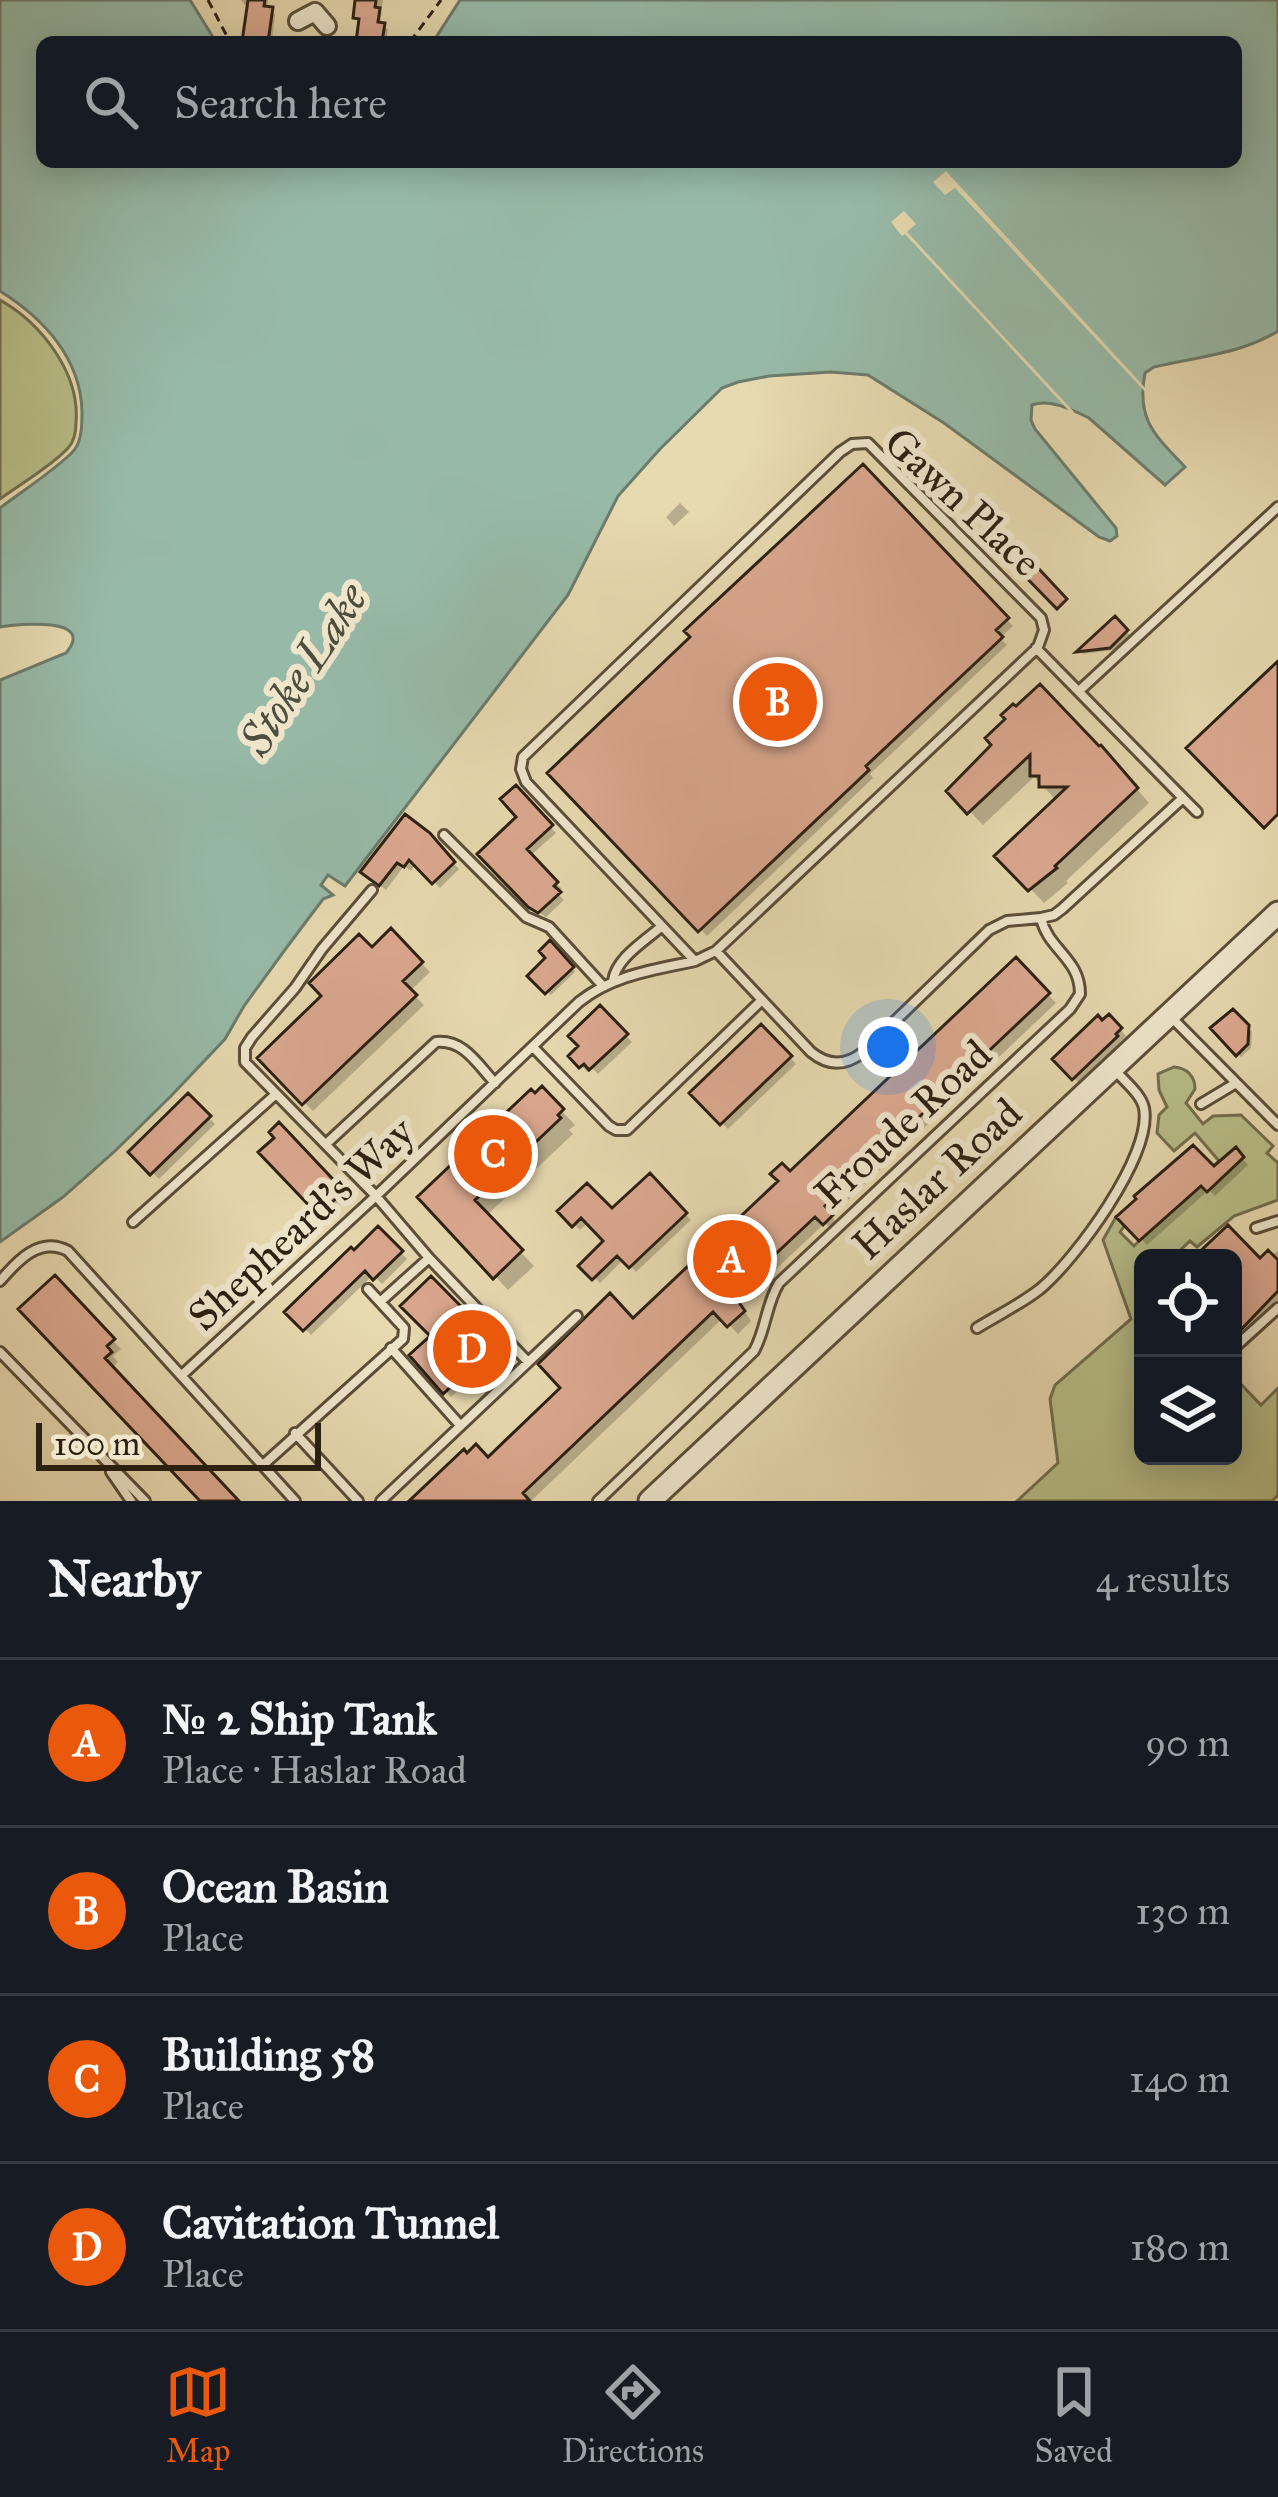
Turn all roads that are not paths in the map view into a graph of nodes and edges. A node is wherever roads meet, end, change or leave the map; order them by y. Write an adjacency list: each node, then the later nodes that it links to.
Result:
1 (322, 13): 2 (street)
2 (298, 21)
3 (1278, 507): 5 (lane)
4 (1036, 648): 5 (lane); 12 (lane, Gawn Place); 13 (lane)
5 (1079, 691): 6 (lane)
6 (1183, 798): 7 (lane); 11 (lane)
7 (1197, 812)
8 (444, 835): 16 (lane)
9 (372, 890): 23 (lane)
10 (1278, 914): 18 (street, Haslar Road)
11 (1040, 918): 17 (lane); 52 (lane, Froude Road)
12 (662, 926): 14 (lane, Gawn Place); 15 (lane)
13 (716, 951): 14 (lane); 17 (lane)
14 (694, 961): 15 (lane, Shepheard's Way)
15 (613, 981): 16 (lane, Shepheard's Way)
16 (602, 985): 19 (lane, Shepheard's Way)
17 (762, 1000): 19 (lane)
18 (1170, 1016): 20 (street, Haslar Road); 21 (lane)
19 (533, 1046): 22 (lane, Shepheard's Way)
20 (1114, 1069): 37 (lane); 53 (street, Haslar Road)
21 (1236, 1083): 24 (lane); 25 (lane)
22 (495, 1084): 26 (lane); 27 (lane, Shepheard's Way)
23 (276, 1094): 26 (lane); 29 (lane)
24 (1201, 1104)
25 (1278, 1125)
26 (326, 1144): 27 (lane)
27 (376, 1196): 31 (lane); 42 (lane, Shepheard's Way)
28 (1278, 1221): 30 (lane)
29 (133, 1222)
30 (1256, 1228)
31 (429, 1258): 34 (lane); 41 (lane)
32 (0, 1281): 42 (lane)
33 (368, 1288): 34 (lane)
34 (380, 1302): 39 (lane)
35 (1278, 1308): 38 (lane)
36 (578, 1316): 41 (lane)
37 (977, 1328)
38 (1242, 1341)
39 (392, 1348): 43 (lane); 44 (lane)
40 (0, 1352): 45 (lane)
41 (528, 1362): 43 (lane)
42 (182, 1376): 46 (lane)
43 (460, 1424): 51 (lane)
44 (295, 1433): 46 (lane); 50 (lane)
45 (98, 1454): 47 (lane); 48 (lane)
46 (263, 1465): 49 (lane)
47 (130, 1501)
48 (145, 1501)
49 (295, 1501)
50 (358, 1501)
51 (381, 1501)
52 (598, 1501)
53 (650, 1501)

